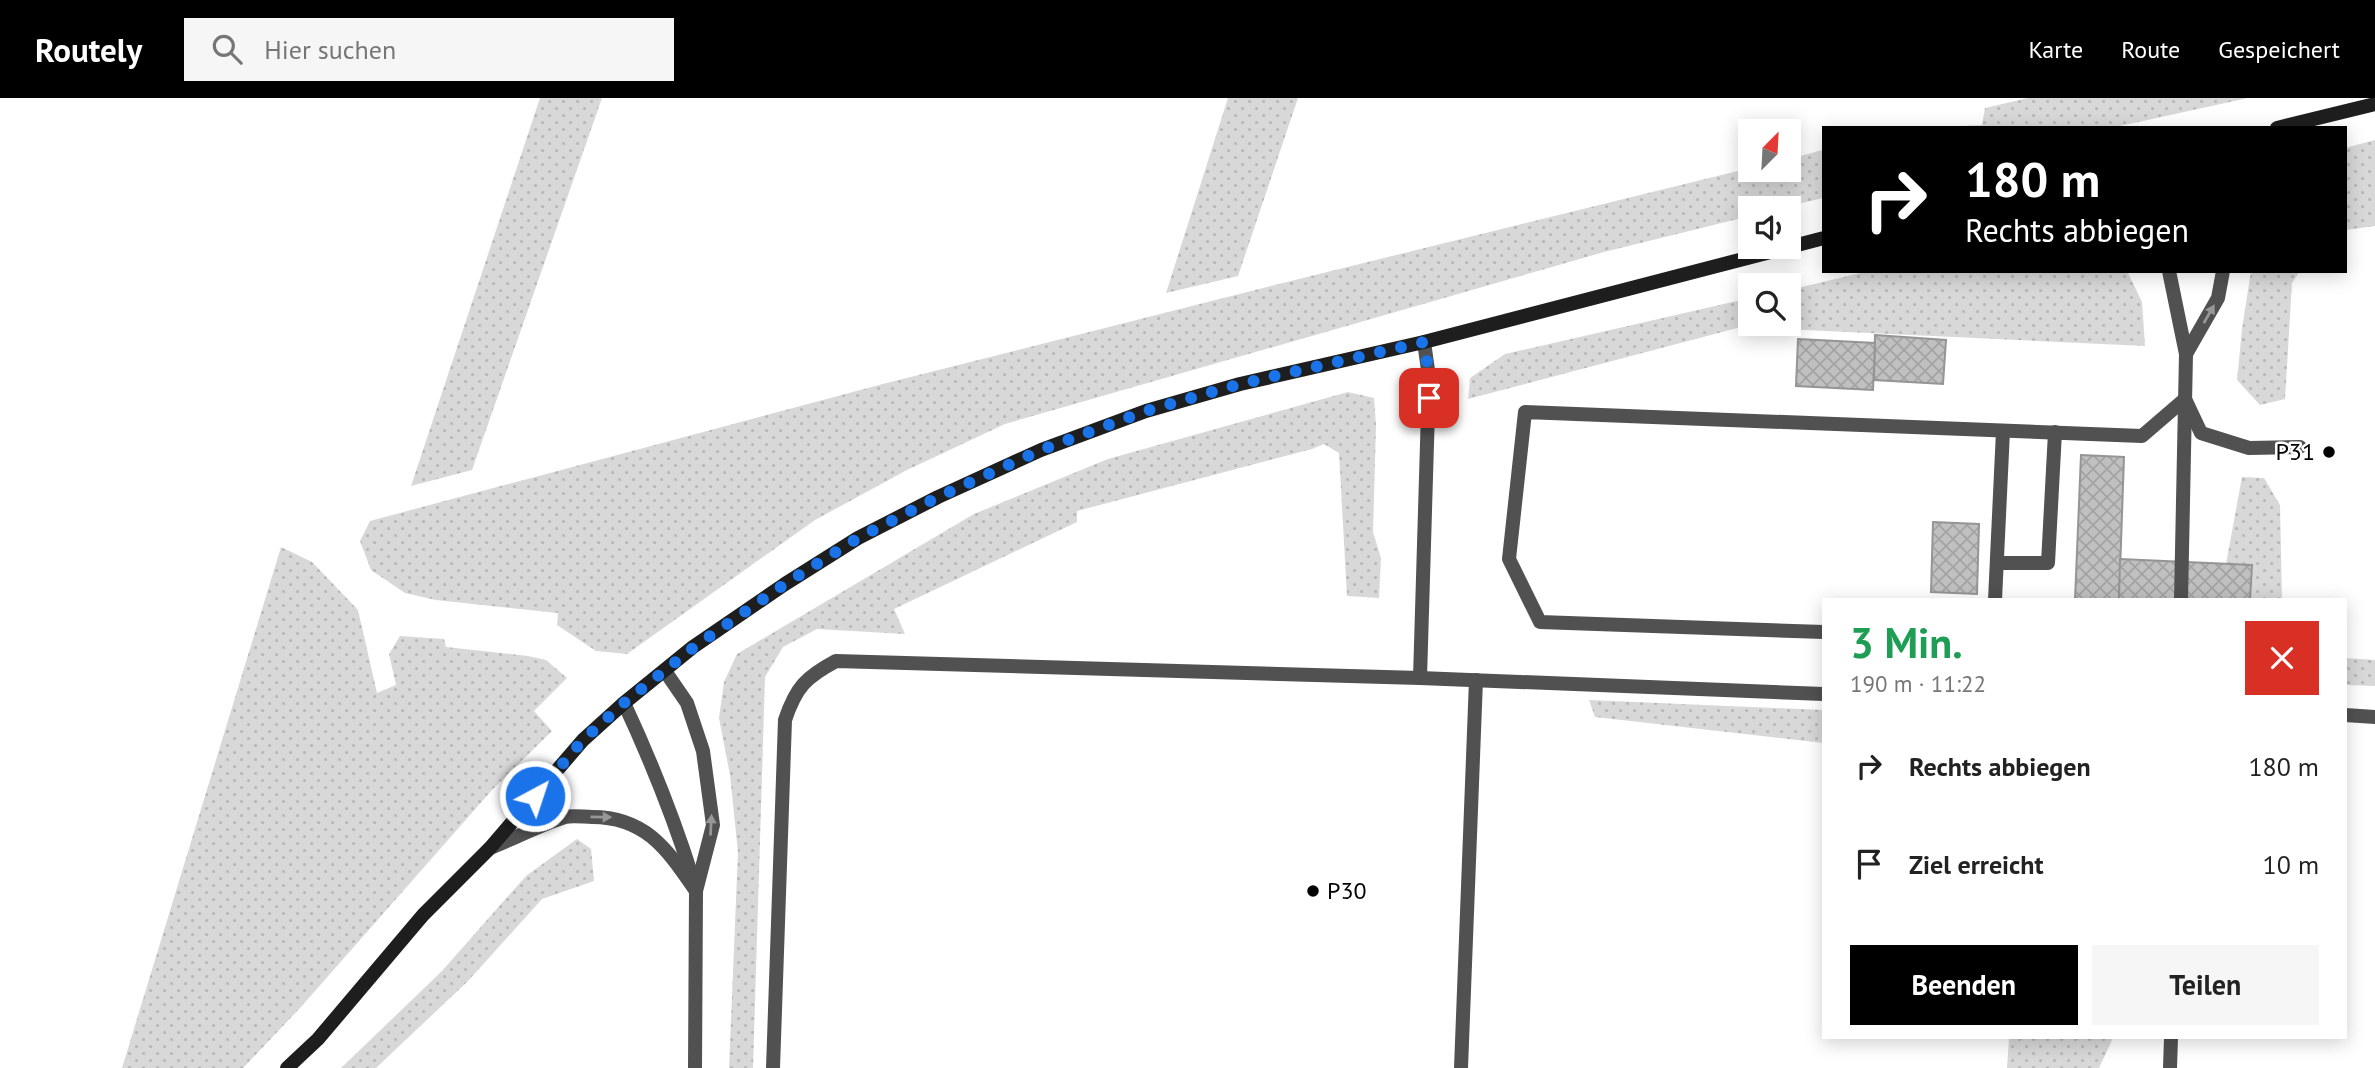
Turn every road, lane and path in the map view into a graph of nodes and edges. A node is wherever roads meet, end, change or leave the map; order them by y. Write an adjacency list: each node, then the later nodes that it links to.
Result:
1 (2375, 104): 2 (main road)
2 (2285, 126)
3 (1822, 239): 6 (main road)
4 (2169, 273): 7 (street)
5 (2223, 273): 7 (street, one-way to 5)
6 (1424, 342): 16 (main road); 17 (street)
7 (2186, 354): 8 (street)
8 (2185, 399): 10 (street); 11 (street); 14 (street)
9 (2003, 431): 10 (street); 12 (street); 15 (street)
10 (2055, 432): 12 (street)
11 (2300, 447)
12 (1997, 563): 13 (street)
13 (1995, 598)
14 (2181, 598)
15 (1822, 632)
16 (665, 671): 20 (main road); 24 (street, one-way to 16)
17 (1420, 678): 18 (street); 28 (street)
18 (1476, 680): 19 (street); 29 (street)
19 (1822, 694)
20 (624, 703): 23 (main road); 24 (street)
21 (2347, 715): 22 (street)
22 (2375, 717)
23 (490, 848): 24 (street, one-way to 24); 26 (main road)
24 (696, 891): 27 (street)
25 (2171, 1039): 30 (street)
26 (287, 1068)
27 (695, 1068)
28 (773, 1068)
29 (1461, 1068)
30 (2170, 1068)

